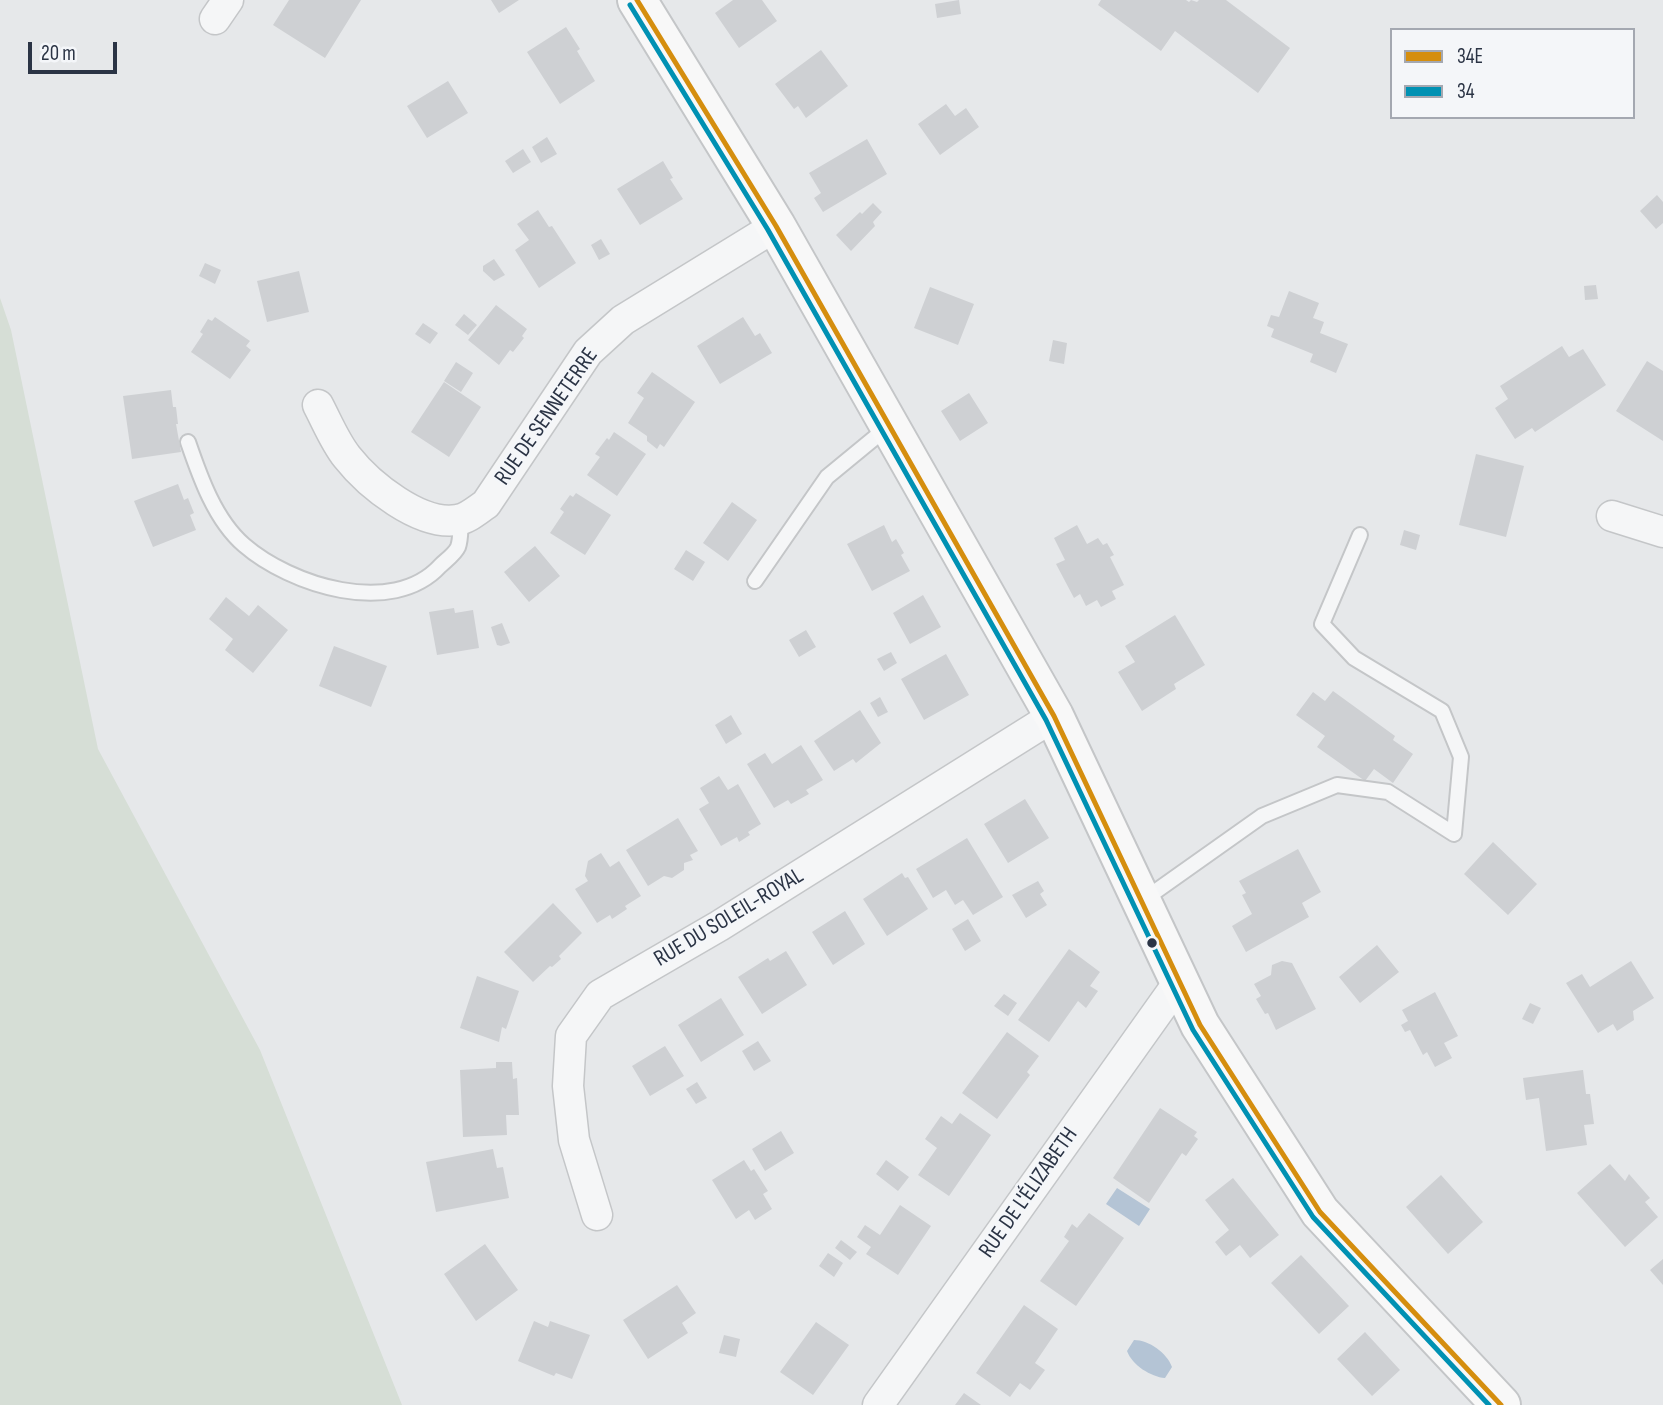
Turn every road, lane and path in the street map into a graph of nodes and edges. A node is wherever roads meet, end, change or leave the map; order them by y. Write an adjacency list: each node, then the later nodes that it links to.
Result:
1 (637, 0): 2 (street)
2 (776, 226): 4 (street); 7 (street, RUE DE SENNETERRE)
3 (318, 405): 7 (street)
4 (890, 425): 10 (lane); 11 (street)
5 (188, 442): 7 (lane)
6 (1612, 516): 8 (street)
7 (461, 520)
8 (1663, 532)
9 (1360, 536): 12 (lane)
10 (755, 581)
11 (1054, 716): 12 (street); 14 (street, RUE DU SOLEIL-ROYAL)
12 (1141, 902): 13 (street)
13 (1179, 982): 15 (street, RUE DE L'ÉLIZABETH); 16 (street)
14 (597, 1215)
15 (878, 1405)
16 (1502, 1405)

